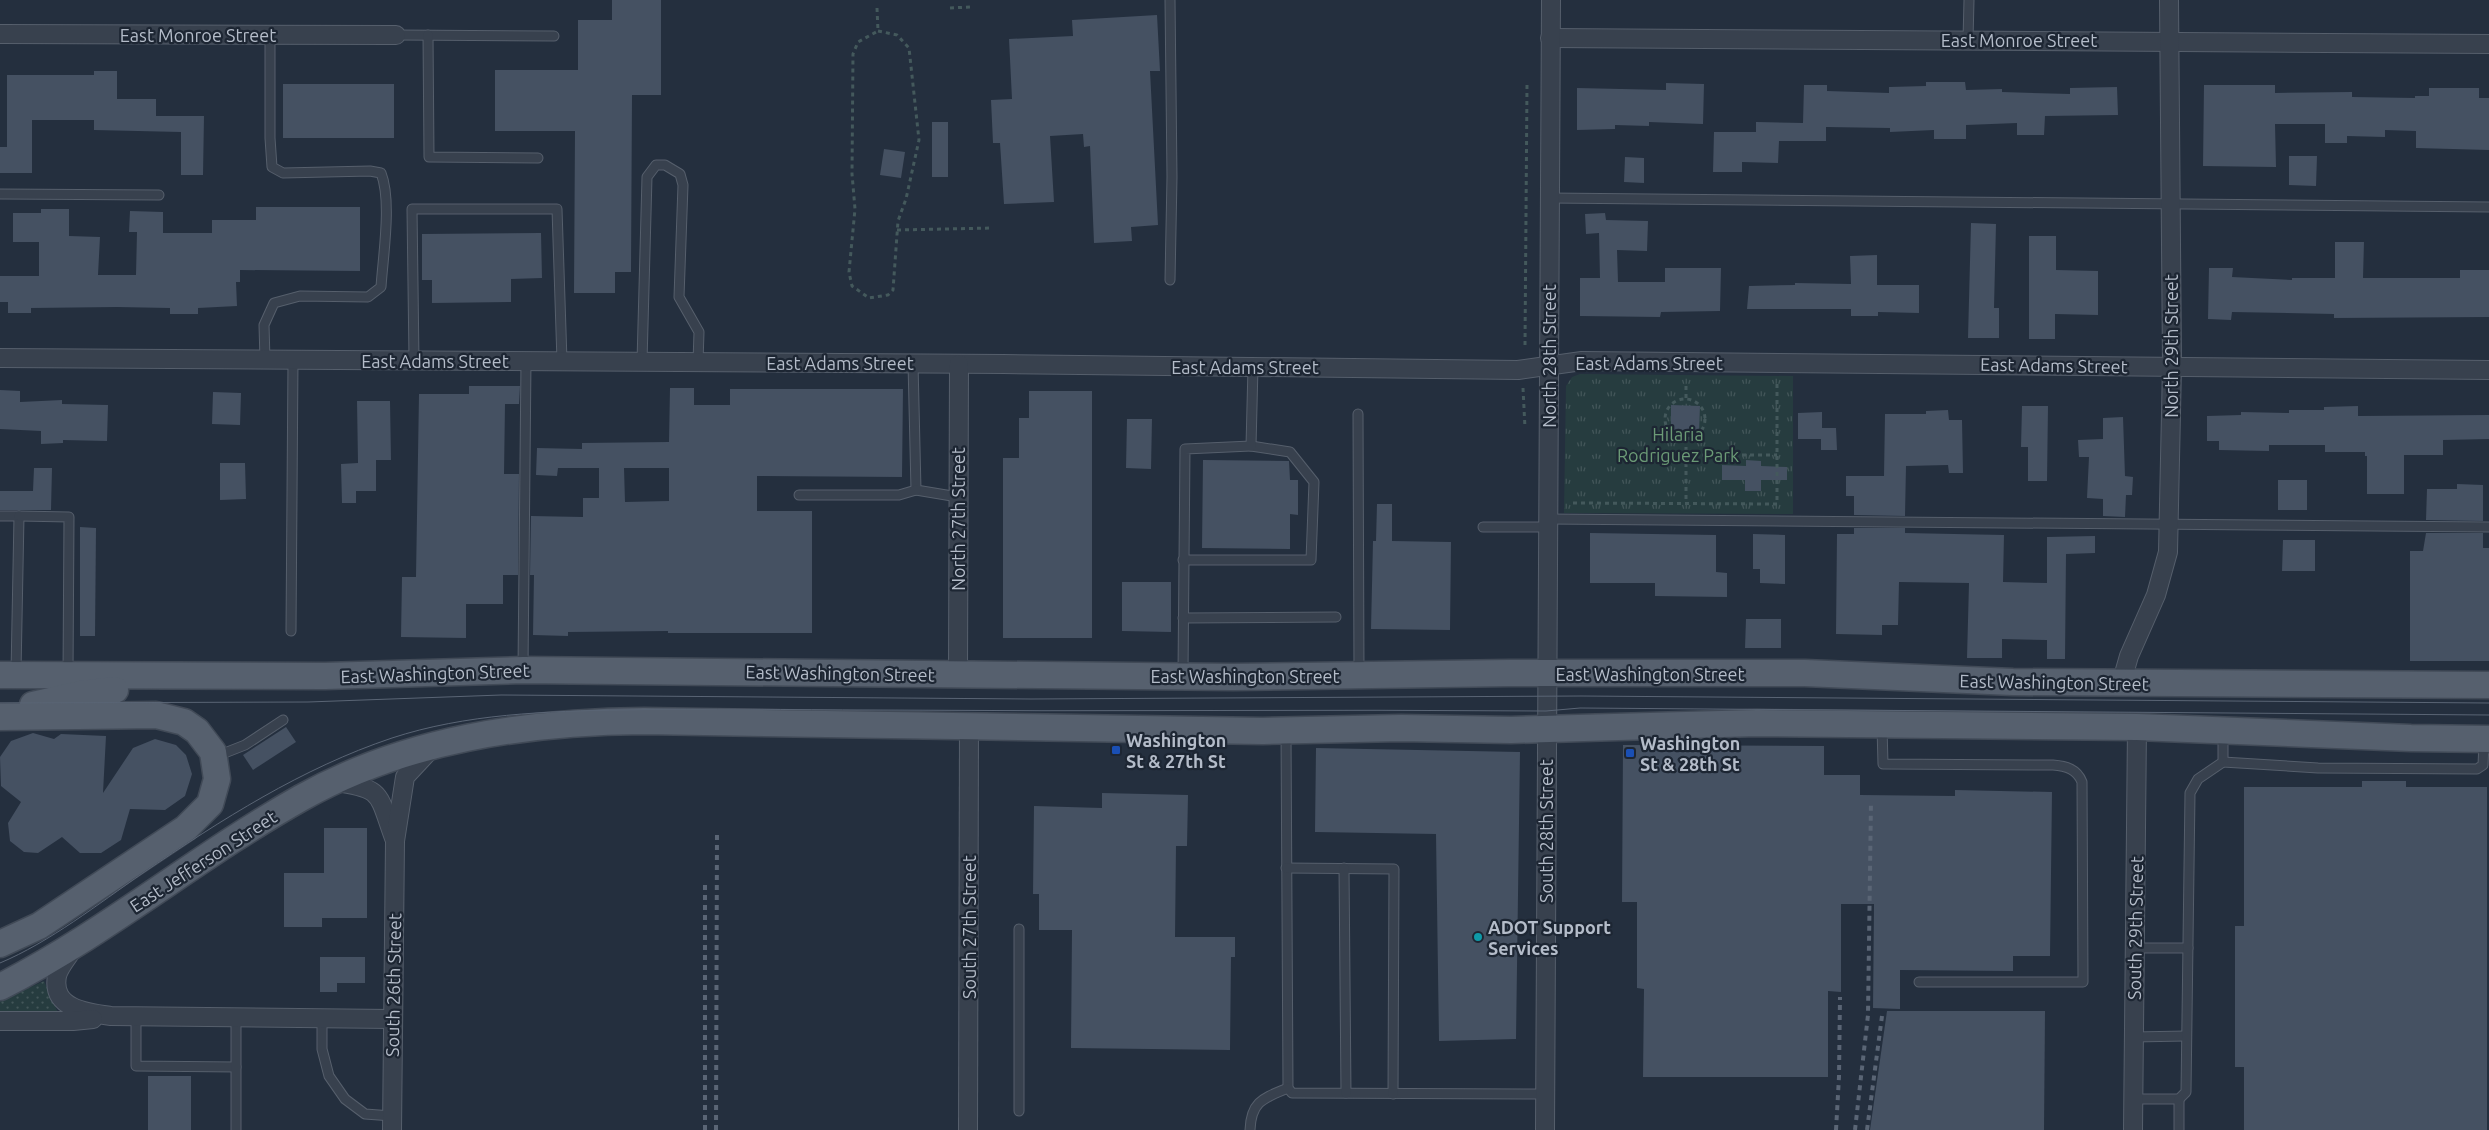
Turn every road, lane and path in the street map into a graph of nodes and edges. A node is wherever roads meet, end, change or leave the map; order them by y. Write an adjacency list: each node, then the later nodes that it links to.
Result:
1 (1170, 0): 27 (lane)
2 (1550, 0): 14 (street, North 28th Street)
3 (1969, 0): 15 (lane)
4 (2169, 0): 16 (street, North 29th Street)
5 (876, 8): 8 (path)
6 (950, 8): 7 (path)
7 (970, 8)
8 (878, 31): 26 (path); 26 (path)
9 (0, 34): 10 (street, East Monroe Street)
10 (270, 35): 11 (street, East Monroe Street); 30 (lane)
11 (396, 35): 12 (lane)
12 (428, 35): 13 (lane); 19 (lane)
13 (554, 36)
14 (1550, 38): 15 (street, East Monroe Street); 22 (street, North 28th Street)
15 (1968, 40): 16 (street, East Monroe Street)
16 (2170, 40): 17 (street, East Monroe Street); 23 (street, North 29th Street)
17 (2489, 44)
18 (1527, 84): 28 (path)
19 (538, 158)
20 (0, 194): 21 (lane)
21 (160, 195)
22 (1550, 198): 23 (lane); 39 (street, North 28th Street)
23 (2171, 204): 24 (lane); 40 (street, North 29th Street)
24 (2489, 207)
25 (991, 228): 26 (path)
26 (896, 230)
27 (1170, 280)
28 (1525, 345)
29 (0, 358): 30 (street, East Adams Street)
30 (265, 360): 31 (street, East Adams Street)
31 (293, 360): 32 (street, East Adams Street); 67 (lane)
32 (414, 360): 33 (street, East Adams Street); 34 (lane)
33 (526, 361): 34 (street, East Adams Street); 68 (lane)
34 (562, 362): 35 (street, East Adams Street)
35 (642, 362): 36 (street, East Adams Street); 36 (lane)
36 (698, 362): 37 (street, East Adams Street)
37 (913, 363): 38 (street, East Adams Street); 53 (lane)
38 (959, 364): 41 (street, East Adams Street); 55 (street, North 27th Street)
39 (1549, 366): 40 (street, East Adams Street); 41 (street, East Adams Street); 60 (street, North 28th Street)
40 (2172, 366): 42 (street, East Adams Street); 61 (street, North 29th Street)
41 (1253, 367): 50 (lane)
42 (2489, 370)
43 (1686, 383): 46 (path)
44 (1777, 384): 52 (path)
45 (1522, 388): 48 (path)
46 (1686, 398): 49 (path); 49 (path)
47 (1358, 414): 73 (lane)
48 (1525, 428)
49 (1686, 439): 51 (path)
50 (1251, 446): 64 (lane); 64 (lane)
51 (1686, 454): 52 (path); 57 (path)
52 (1777, 455): 57 (path)
53 (916, 490): 54 (lane); 55 (lane)
54 (799, 495)
55 (958, 496): 69 (street, North 27th Street)
56 (1573, 503): 57 (path)
57 (1686, 504)
58 (0, 516): 59 (lane)
59 (18, 516): 71 (lane); 72 (lane)
60 (1547, 523): 61 (lane); 62 (lane); 70 (street, North 28th Street)
61 (2168, 524): 63 (lane); 76 (street, North 29th Street)
62 (1483, 527)
63 (2489, 527)
64 (1183, 560): 66 (lane)
65 (1336, 617): 66 (lane)
66 (1183, 618): 74 (lane)
67 (291, 631)
68 (522, 670): 69 (main road, East Washington Street); 75 (main road, East Washington Street)
69 (958, 674): 74 (main road, East Washington Street)
70 (1546, 674): 73 (main road, East Washington Street); 76 (main road, East Washington Street); 80 (street, North 28th Street)
71 (8, 675): 72 (main road, East Washington Street)
72 (68, 675): 75 (main road, East Washington Street)
73 (1359, 675): 74 (main road, East Washington Street)
74 (1183, 677)
75 (116, 683): 78 (main road)
76 (2120, 684): 77 (main road, East Washington Street)
77 (2489, 685)
78 (2, 716): 88 (main road)
79 (283, 720): 88 (lane)
80 (1546, 720): 81 (main road); 84 (main road); 116 (street, South 28th Street)
81 (1882, 724): 83 (main road); 102 (lane)
82 (969, 725): 84 (main road); 87 (main road, East Jefferson Street); 122 (street, South 27th Street)
83 (2137, 727): 85 (main road); 100 (street, South 29th Street)
84 (1286, 730): 94 (lane)
85 (2223, 730): 86 (main road); 89 (lane)
86 (2486, 739): 90 (lane)
87 (436, 745): 92 (main road, East Jefferson Street); 93 (street, South 26th Street)
88 (215, 760): 96 (main road, East Jefferson Street)
89 (2223, 762): 90 (lane); 101 (lane)
90 (2477, 770): 91 (lane)
91 (2489, 770)
92 (333, 782): 93 (street, South 26th Street); 96 (main road, East Jefferson Street); 99 (main road, East Jefferson Street)
93 (395, 841): 108 (street, South 26th Street)
94 (1286, 868): 95 (lane); 113 (lane)
95 (1344, 868): 114 (lane); 115 (lane)
96 (106, 881): 98 (main road, East Jefferson Street)
97 (1019, 929): 119 (lane)
98 (0, 944)
99 (75, 944): 103 (main road, East Jefferson Street); 104 (street, East Jefferson Street)
100 (2134, 948): 101 (lane); 111 (street, South 29th Street)
101 (2188, 948): 110 (lane)
102 (1919, 982)
103 (0, 987)
104 (111, 1016): 105 (street, East Jefferson Street); 109 (street, East Jefferson Street)
105 (136, 1016): 106 (street, East Jefferson Street); 112 (lane)
106 (236, 1017): 107 (street, East Jefferson Street); 112 (lane)
107 (322, 1018): 108 (street, East Jefferson Street); 120 (lane)
108 (392, 1019): 120 (street, South 26th Street)
109 (0, 1021)
110 (2186, 1036): 111 (lane); 118 (lane)
111 (2134, 1037): 117 (street, South 29th Street)
112 (236, 1067): 121 (lane)
113 (1288, 1088): 114 (lane); 123 (lane)
114 (1346, 1093): 115 (lane)
115 (1393, 1094): 116 (lane)
116 (1545, 1094): 124 (street, South 28th Street)
117 (2133, 1099): 118 (lane); 125 (street, South 29th Street)
118 (2179, 1099): 126 (lane)
119 (1018, 1111)
120 (392, 1123)
121 (236, 1130)
122 (968, 1130)
123 (1250, 1130)
124 (1545, 1130)
125 (2133, 1130)
126 (2179, 1130)

